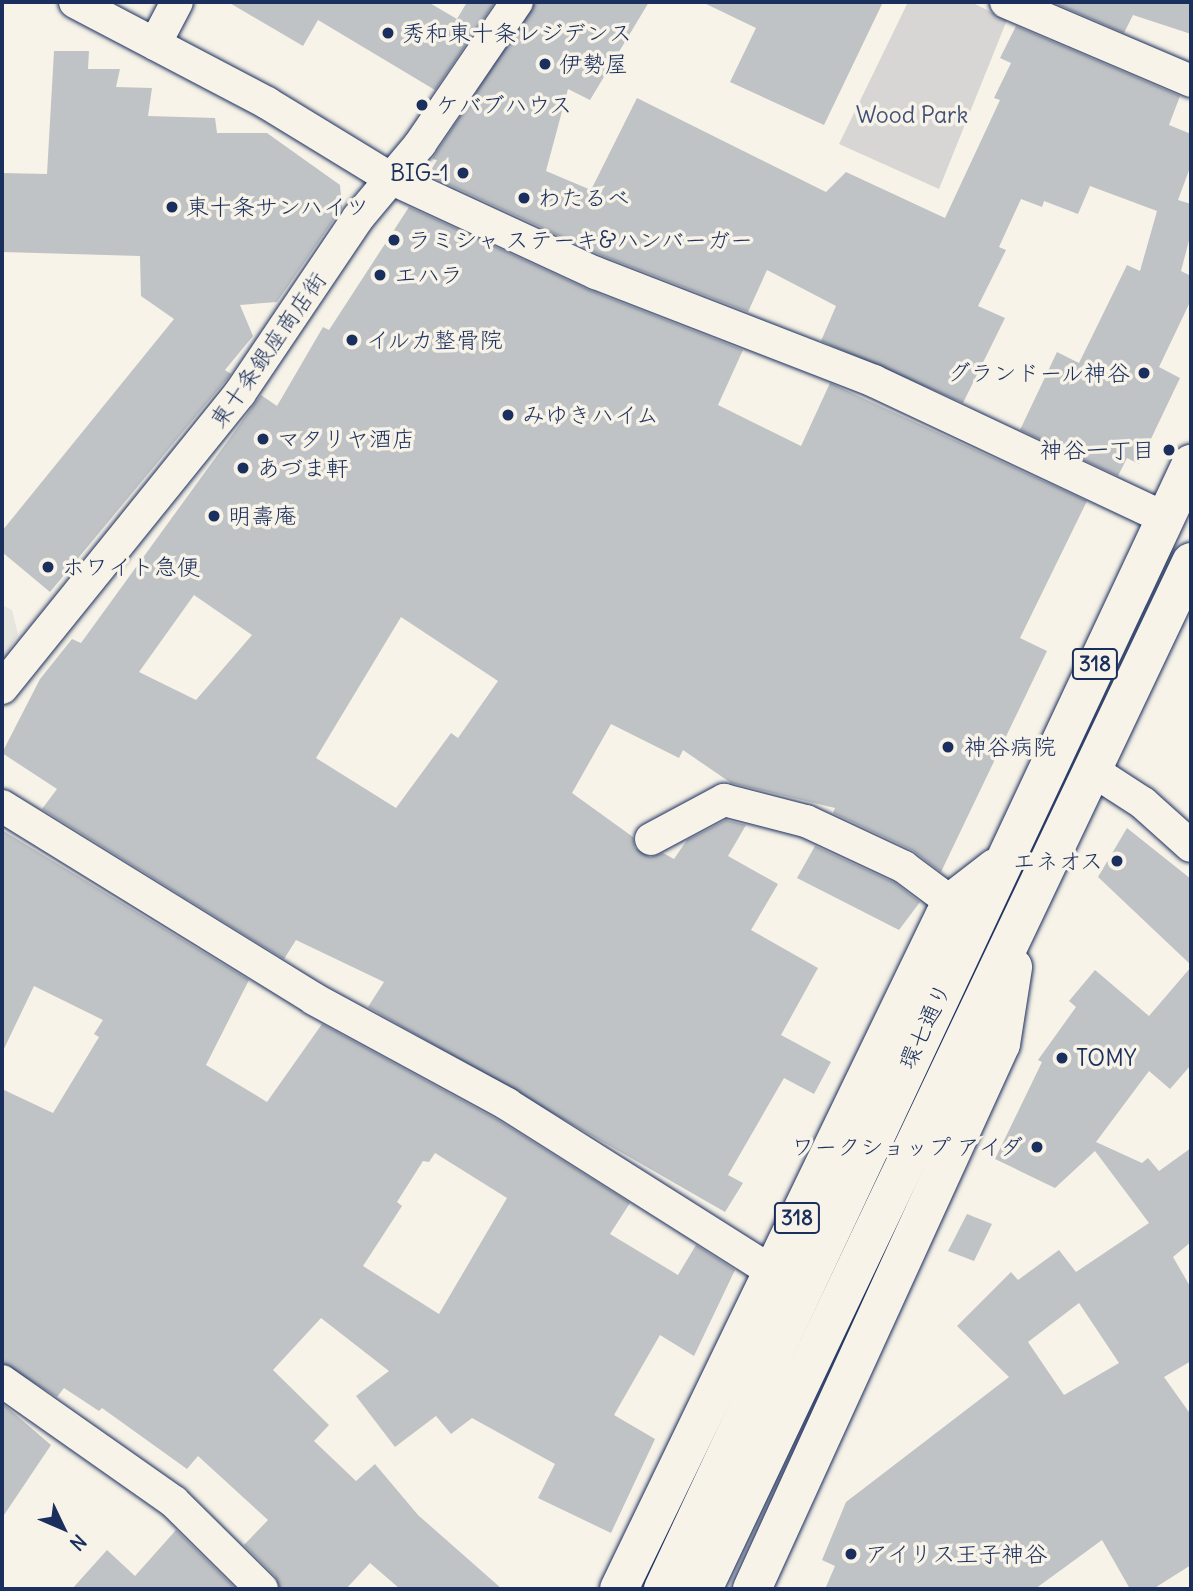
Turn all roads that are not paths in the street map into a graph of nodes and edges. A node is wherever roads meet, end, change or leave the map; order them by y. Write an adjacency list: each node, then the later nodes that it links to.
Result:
1 (75, 2): 5 (street)
2 (177, 2): 5 (street)
3 (517, 2): 7 (street, 東十条銀座商店街)
4 (1006, 2): 6 (street)
5 (155, 44): 7 (street)
6 (1191, 81)
7 (390, 178): 9 (street); 11 (street, 東十条銀座商店街)
8 (1191, 464): 9 (main road, 環七通り / 318)
9 (1165, 518): 16 (main road, 環七通り / 318)
10 (1191, 562): 12 (main road, 環七通り / 318)
11 (2, 688)
12 (1092, 770): 15 (street); 18 (main road, 環七通り / 318)
13 (2, 806): 19 (street)
14 (651, 839): 17 (street)
15 (1191, 846)
16 (999, 864): 17 (main road, 318); 23 (main road, 環七通り / 318)
17 (951, 902): 19 (main road, 318)
18 (1021, 920): 24 (main road, 環七通り / 318); 25 (main road, 318)
19 (771, 1271): 22 (main road, 318)
20 (2, 1381): 21 (street)
21 (262, 1589)
22 (618, 1589)
23 (663, 1589)
24 (703, 1589)
25 (752, 1589)

